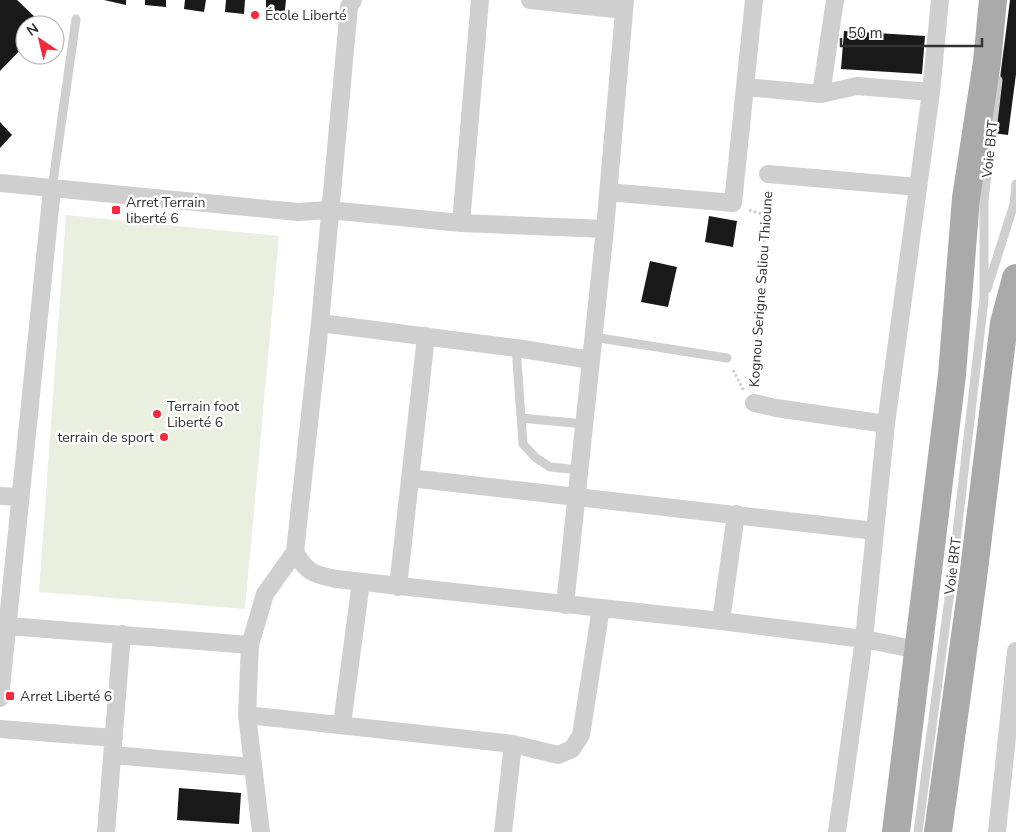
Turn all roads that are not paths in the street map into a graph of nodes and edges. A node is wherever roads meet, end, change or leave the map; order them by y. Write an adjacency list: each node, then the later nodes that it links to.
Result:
1 (353, 0): 20 (street)
2 (480, 0): 21 (street)
3 (530, 0): 8 (street)
4 (754, 0): 11 (street)
5 (835, 0): 13 (street)
6 (940, 0): 12 (street)
7 (993, 0): 53 (main road)
8 (624, 5): 19 (street)
9 (76, 19): 18 (lane)
10 (999, 67): 24 (lane, Voie BRT)
11 (745, 87): 13 (street); 19 (street)
12 (931, 92): 13 (street); 17 (street)
13 (821, 94)
14 (768, 174): 17 (street)
15 (0, 183): 18 (street)
16 (1016, 184): 24 (lane, Voie BRT)
17 (918, 188): 34 (street)
18 (52, 189): 20 (street); 39 (street)
19 (608, 192): 22 (street)
20 (329, 210): 21 (street); 25 (street)
21 (461, 223): 22 (street)
22 (605, 229): 27 (street)
23 (1016, 278): 68 (main road)
24 (984, 299): 67 (lane, Voie BRT)
25 (320, 322): 26 (street); 42 (street)
26 (426, 336): 28 (street); 36 (street)
27 (593, 337): 29 (lane); 30 (street)
28 (516, 348): 30 (street); 32 (lane)
29 (727, 358)
30 (591, 360): 33 (street)
31 (754, 401): 34 (street)
32 (521, 418): 33 (lane); 35 (lane)
33 (584, 424): 35 (street)
34 (886, 424): 41 (street)
35 (580, 470): 38 (street)
36 (410, 478): 38 (street); 44 (street)
37 (0, 496): 39 (street)
38 (577, 496): 40 (street); 45 (street)
39 (20, 498): 48 (street)
40 (736, 514): 41 (street); 47 (street)
41 (875, 531): 50 (street)
42 (295, 552): 43 (street); 51 (street)
43 (361, 582): 44 (street); 57 (street)
44 (398, 587): 45 (street)
45 (565, 605): 46 (street)
46 (601, 608): 47 (street); 59 (street)
47 (721, 621): 50 (street)
48 (8, 626): 49 (street); 52 (street)
49 (122, 634): 51 (street); 60 (street)
50 (864, 639): 53 (street); 65 (street)
51 (250, 645): 56 (street)
52 (2, 650): 55 (street)
53 (918, 650): 66 (main road)
54 (1016, 651): 69 (street)
55 (0, 698)
56 (247, 715): 57 (street); 61 (street)
57 (342, 724): 59 (street)
58 (0, 729): 60 (street)
59 (513, 744): 64 (street)
60 (113, 747): 61 (street); 62 (street)
61 (252, 767): 63 (street)
62 (106, 832)
63 (261, 832)
64 (503, 832)
65 (837, 832)
66 (896, 832)
67 (918, 832)
68 (938, 832)
69 (997, 832)

